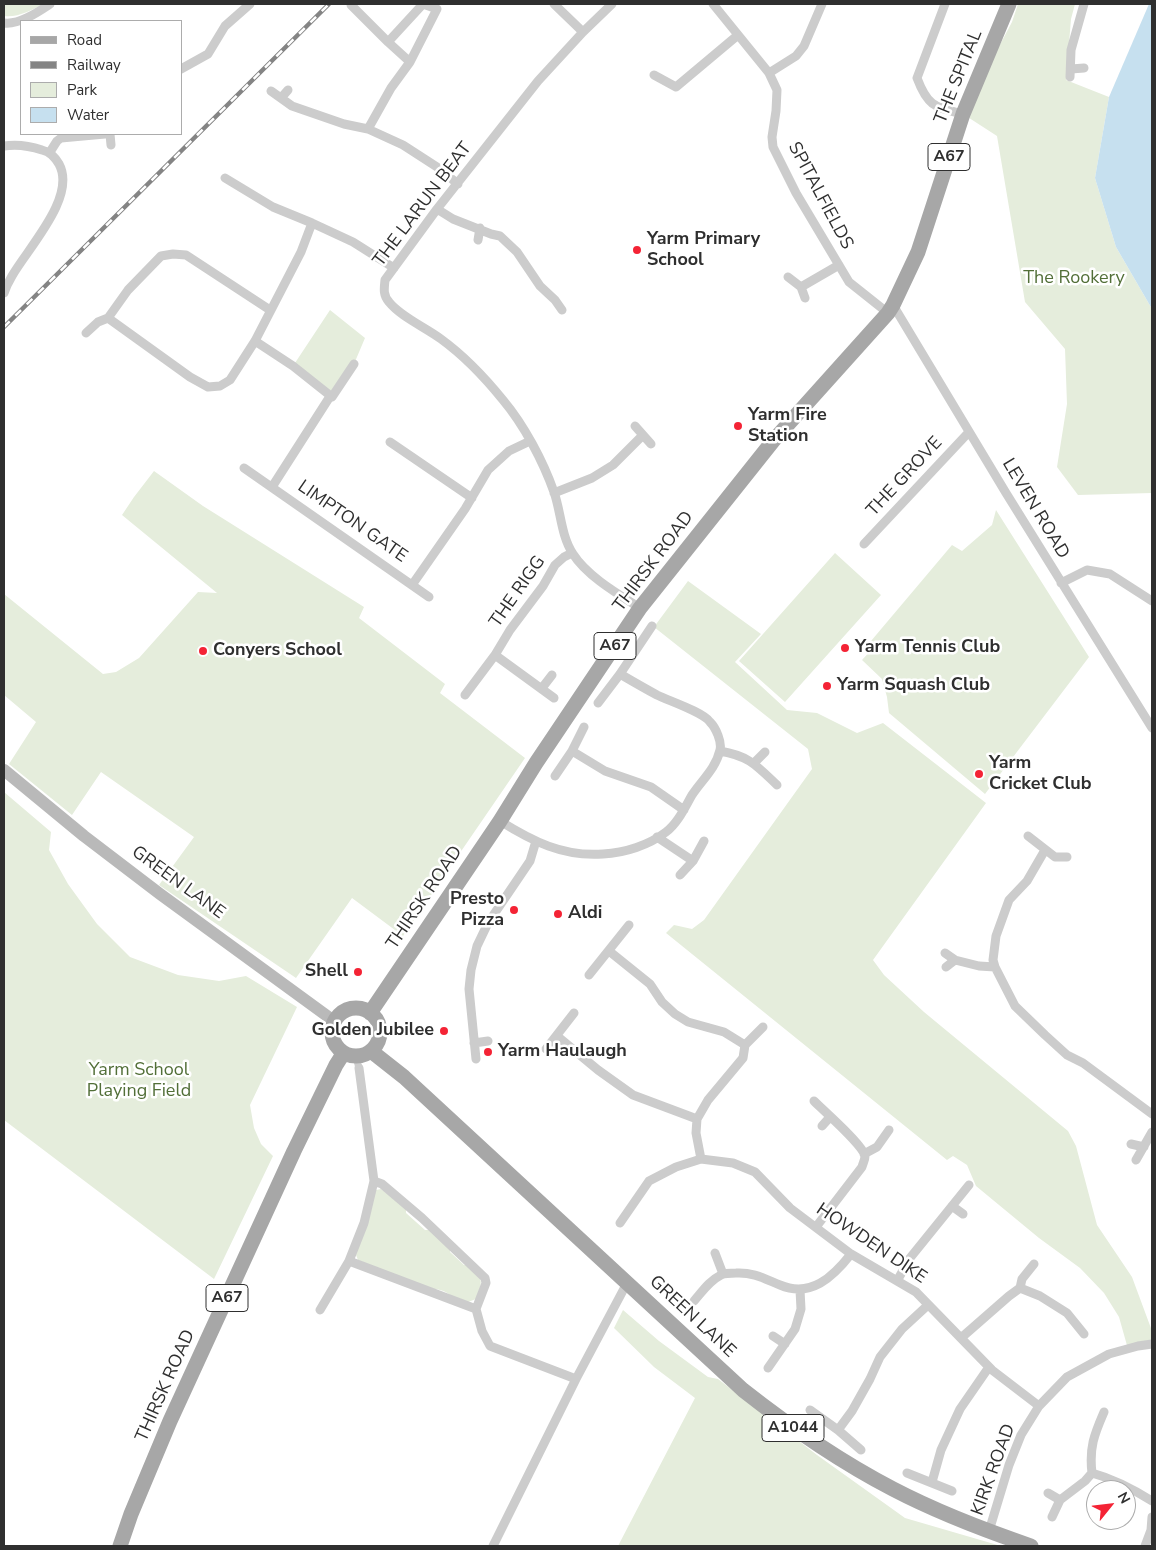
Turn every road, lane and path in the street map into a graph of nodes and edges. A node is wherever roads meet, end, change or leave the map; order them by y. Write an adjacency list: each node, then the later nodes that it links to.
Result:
1 (50, 4): 12 (street)
2 (250, 4): 19 (street)
3 (423, 4): 17 (street); 18 (street)
4 (554, 4): 15 (street)
5 (612, 4): 15 (street, THE LARUN BEAT)
6 (713, 4): 16 (street, SPITALFIELDS)
7 (822, 4): 21 (street)
8 (944, 4): 26 (street)
9 (1008, 4): 26 (main road, THE SPITAL / A67)
10 (1084, 4): 20 (street)
11 (351, 5): 17 (street)
12 (24, 20)
13 (20, 21): 14 (street)
14 (4, 22)
15 (583, 32): 34 (street, THE LARUN BEAT)
16 (738, 35): 21 (street, SPITALFIELDS); 22 (street)
17 (388, 42): 18 (street)
18 (410, 62): 27 (street)
19 (182, 68)
20 (1084, 68)
21 (770, 73): 39 (street, SPITALFIELDS)
22 (654, 75)
23 (288, 90): 25 (street)
24 (271, 91): 25 (street)
25 (281, 98): 27 (street)
26 (963, 114): 49 (main road, THE SPITAL / A67)
27 (368, 129): 34 (street)
28 (94, 135): 32 (street)
29 (110, 135): 30 (street)
30 (111, 145)
31 (4, 146): 32 (street)
32 (50, 152): 42 (street)
33 (226, 178): 36 (street)
34 (458, 184): 35 (street, THE LARUN BEAT)
35 (437, 209): 37 (street); 40 (street, THE LARUN BEAT)
36 (312, 223): 40 (street); 50 (street)
37 (480, 228): 38 (street); 47 (street)
38 (478, 240)
39 (839, 265): 44 (street); 49 (street, SPITALFIELDS)
40 (394, 268): 60 (street, THE LARUN BEAT)
41 (4, 269): 42 (street)
42 (12, 275): 45 (street)
43 (788, 277): 44 (street)
44 (801, 287): 46 (street)
45 (4, 293)
46 (805, 298)
47 (555, 300): 48 (street); 51 (street)
48 (547, 306)
49 (891, 309): 58 (street, LEVEN ROAD); 73 (main road, THIRSK ROAD / A67)
50 (270, 310): 52 (street); 54 (street)
51 (562, 310)
52 (108, 318): 53 (street); 54 (street)
53 (86, 333)
54 (255, 341): 56 (street)
55 (354, 364): 56 (street, LIMPTON GATE)
56 (332, 397): 64 (street, LIMPTON GATE)
57 (635, 426): 59 (street)
58 (969, 432): 67 (street, THE GROVE); 69 (street, LEVEN ROAD)
59 (643, 435): 62 (street); 65 (street)
60 (530, 441): 65 (street, THE LARUN BEAT); 66 (street, LIMPTON GATE)
61 (390, 442): 66 (street)
62 (651, 444)
63 (244, 468): 64 (street, LIMPTON GATE)
64 (272, 486): 70 (street, LIMPTON GATE)
65 (554, 493): 68 (street, THE LARUN BEAT)
66 (472, 498): 70 (street, LIMPTON GATE)
67 (864, 544)
68 (572, 553): 73 (street, THE LARUN BEAT); 75 (street, THE RIGG)
69 (1061, 583): 72 (street); 83 (street, LEVEN ROAD)
70 (412, 585): 71 (street, LIMPTON GATE)
71 (429, 597)
72 (1151, 602)
73 (640, 608): 92 (main road, THIRSK ROAD / A67)
74 (652, 626): 76 (street)
75 (495, 655): 78 (street, THE RIGG); 79 (street, THE RIGG)
76 (620, 674): 81 (street); 85 (street)
77 (552, 675): 78 (street)
78 (542, 688): 80 (street, THE RIGG)
79 (465, 695)
80 (554, 698)
81 (598, 703)
82 (584, 727): 84 (street)
83 (1152, 728)
84 (572, 751): 89 (street); 91 (street)
85 (720, 751): 87 (street); 91 (street)
86 (765, 752): 87 (street)
87 (754, 763): 90 (street)
88 (4, 770): 110 (main road, GREEN LANE)
89 (555, 776)
90 (777, 785)
91 (684, 810): 94 (street)
92 (500, 821): 95 (street); 108 (main road, THIRSK ROAD / A67)
93 (1028, 836): 97 (street)
94 (657, 838): 95 (street); 99 (street)
95 (536, 841): 114 (street)
96 (704, 841): 99 (street)
97 (1045, 850): 98 (street); 106 (street)
98 (1067, 857)
99 (693, 861): 100 (street)
100 (680, 875)
101 (629, 925): 102 (street)
102 (609, 951): 107 (street); 115 (street)
103 (945, 953): 104 (street)
104 (955, 960): 105 (street); 106 (street)
105 (946, 967)
106 (995, 967): 121 (street)
107 (589, 975)
108 (370, 1013): 110 (main road); 117 (main road)
109 (574, 1013): 112 (street)
110 (334, 1021): 118 (main road)
111 (763, 1027): 115 (street)
112 (557, 1036): 116 (street); 123 (street)
113 (488, 1042): 114 (street)
114 (474, 1043): 119 (street)
115 (745, 1045): 123 (street)
116 (546, 1049)
117 (372, 1051): 118 (main road); 144 (main road, GREEN LANE / A1044)
118 (353, 1059): 132 (street); 175 (main road, THIRSK ROAD / A67)
119 (476, 1059)
120 (814, 1101): 122 (street)
121 (1152, 1114)
122 (830, 1117): 124 (street); 129 (street)
123 (697, 1119): 130 (street)
124 (822, 1126)
125 (889, 1130): 129 (street)
126 (1152, 1132): 128 (street)
127 (1130, 1144): 128 (street)
128 (1144, 1147): 131 (street)
129 (864, 1154): 137 (street)
130 (701, 1159): 135 (street, HOWDEN DIKE); 137 (street, HOWDEN DIKE)
131 (1136, 1160)
132 (374, 1181): 140 (street); 149 (street)
133 (969, 1186): 134 (street)
134 (952, 1206): 136 (street); 143 (street)
135 (617, 1208)
136 (963, 1214)
137 (816, 1228): 139 (street, HOWDEN DIKE)
138 (715, 1253): 142 (street)
139 (851, 1254): 143 (street, HOWDEN DIKE); 146 (street)
140 (349, 1261): 149 (street); 150 (street)
141 (1034, 1264): 145 (street)
142 (723, 1274): 146 (street); 147 (street)
143 (897, 1281): 148 (street, HOWDEN DIKE)
144 (626, 1283): 158 (street); 173 (main road, GREEN LANE / A1044)
145 (1020, 1288): 151 (street); 153 (street)
146 (800, 1290): 154 (street)
147 (694, 1302)
148 (928, 1305): 153 (street, HOWDEN DIKE); 162 (street)
149 (476, 1309): 158 (street)
150 (320, 1310)
151 (1084, 1334)
152 (773, 1336): 154 (street)
153 (961, 1338): 156 (street, HOWDEN DIKE)
154 (784, 1344): 157 (street)
155 (1152, 1344): 159 (street, KIRK ROAD)
156 (989, 1367): 159 (street, HOWDEN DIKE); 166 (street)
157 (768, 1368)
158 (576, 1379): 176 (street)
159 (1039, 1406): 173 (street, KIRK ROAD)
160 (810, 1410): 162 (street)
161 (1104, 1412): 165 (street)
162 (838, 1430): 163 (street)
163 (861, 1450)
164 (907, 1473): 166 (street)
165 (1092, 1473): 169 (street); 170 (street)
166 (932, 1482): 167 (street)
167 (952, 1491)
168 (1048, 1492): 169 (street)
169 (1060, 1500): 171 (street)
170 (1152, 1501)
171 (1052, 1517)
172 (1152, 1517): 174 (street)
173 (989, 1531): 177 (main road, GREEN LANE / A1044)
174 (1148, 1545)
175 (120, 1546)
176 (493, 1546)
177 (1031, 1546)

